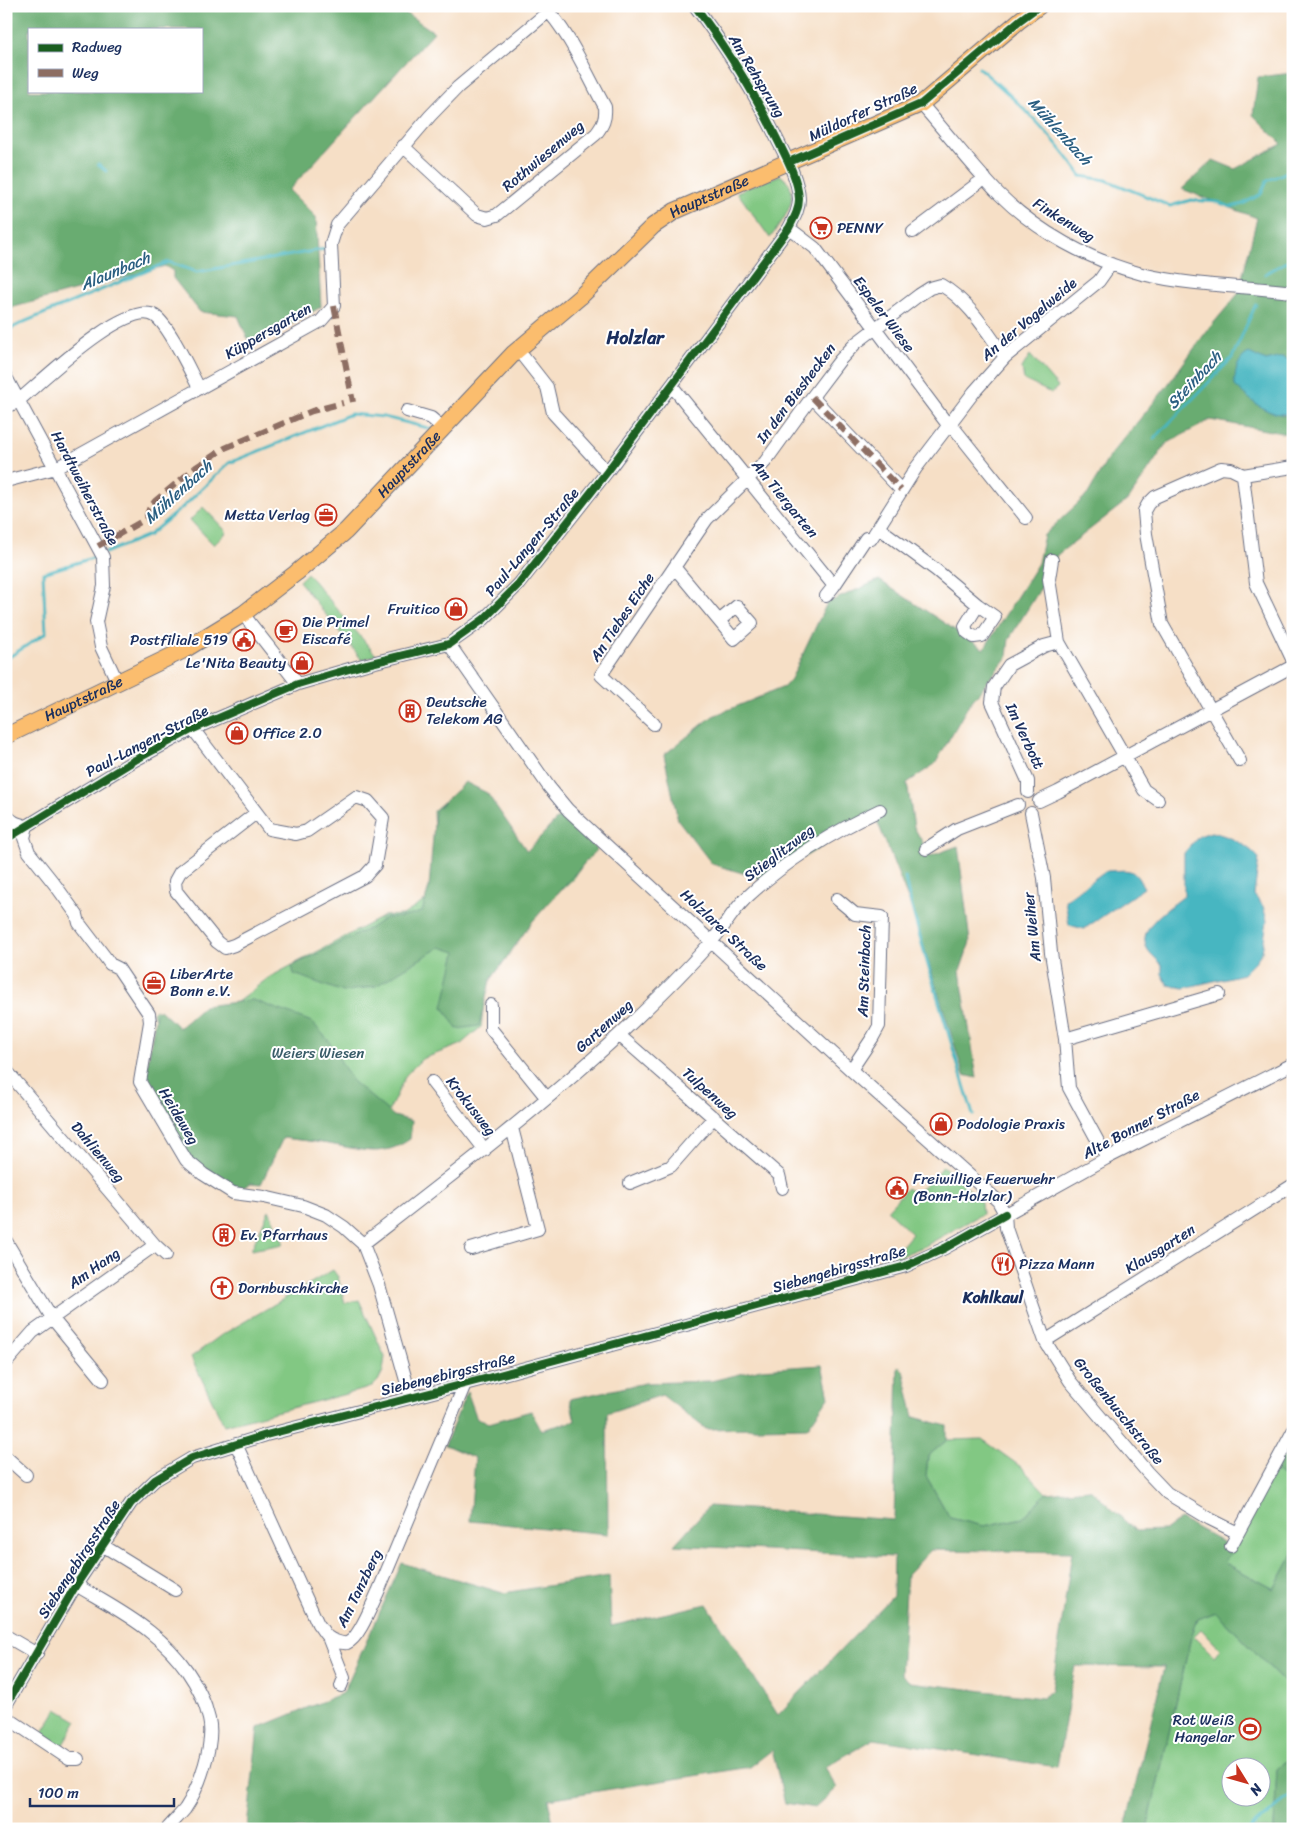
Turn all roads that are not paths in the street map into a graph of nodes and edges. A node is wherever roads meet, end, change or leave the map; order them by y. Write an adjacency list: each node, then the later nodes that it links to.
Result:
1 (695, 6): 6 (street, Am Rehsprung)
2 (1039, 6): 4 (main road, Müldorfer Straße)
3 (549, 8): 5 (street, Küppersgarten); 5 (street, Rothwiesenweg)
4 (921, 104): 6 (main road, Müldorfer Straße); 7 (street, Finkenweg)
5 (403, 146): 17 (street, Küppersgarten)
6 (789, 162): 8 (street, Paul-Langen-Straße); 13 (main road, Hauptstraße)
7 (985, 178): 9 (street); 10 (street, Finkenweg)
8 (790, 228): 12 (street, Espeler Wiese); 16 (street, Paul-Langen-Straße)
9 (913, 232)
10 (1111, 264): 11 (street, Finkenweg); 14 (street, An der Vogelweide)
11 (1293, 292)
12 (874, 329): 14 (street, In den Bieshecken); 18 (street, In den Bieshecken); 22 (street, Espeler Wiese)
13 (518, 350): 23 (main road, Hauptstraße); 26 (street)
14 (1005, 358): 22 (street, An der Vogelweide)
15 (6, 377): 19 (street, Hardtweiherstraße)
16 (672, 386): 26 (street, Paul-Langen-Straße); 28 (street, Am Tiergarten)
17 (199, 388): 19 (street); 25 (street, Küppersgarten)
18 (812, 397): 28 (street, In den Bieshecken); 30 (street)
19 (19, 400): 20 (street); 25 (street, Hardtweiherstraße)
20 (6, 406)
21 (407, 411): 23 (street)
22 (949, 424): 30 (street, An der Vogelweide); 31 (street)
23 (443, 428): 37 (main road, Hauptstraße)
24 (1293, 467): 27 (street)
25 (56, 468): 29 (street, Küppersgarten); 43 (street, Hardtweiherstraße)
26 (607, 472): 40 (street, Paul-Langen-Straße)
27 (1243, 475): 41 (street); 45 (street)
28 (747, 477): 34 (street, An Tiebes Eiche); 35 (street, Am Tiergarten)
29 (6, 481)
30 (901, 490): 32 (street, An der Vogelweide)
31 (1026, 518)
32 (879, 528): 35 (street, An der Vogelweide); 36 (street)
33 (1052, 560): 39 (street)
34 (675, 568): 38 (street, An Tiebes Eiche); 46 (street, An Tiebes Eiche)
35 (832, 587)
36 (978, 605)
37 (243, 614): 43 (main road, Hauptstraße); 44 (street)
38 (720, 621)
39 (1060, 642): 49 (street); 51 (street, Im Verbott)
40 (449, 644): 44 (street, Paul-Langen-Straße); 62 (street, Holzlarer Straße)
41 (1293, 661)
42 (1293, 666): 45 (street)
43 (117, 681): 48 (main road, Hauptstraße)
44 (298, 684): 47 (street, Paul-Langen-Straße)
45 (1211, 711): 49 (street); 50 (street)
46 (654, 724)
47 (193, 729): 56 (street); 59 (street, Paul-Langen-Straße)
48 (6, 736)
49 (1125, 757): 52 (street); 53 (street)
50 (1240, 761)
51 (1028, 792): 53 (street); 54 (street)
52 (1158, 800)
53 (1039, 801): 57 (street)
54 (1018, 804): 57 (street); 60 (street)
55 (880, 810): 62 (street, Stieglitzweg)
56 (256, 813): 56 (street)
57 (1031, 813): 66 (street, Am Weiher)
58 (6, 814): 59 (street)
59 (27, 826): 81 (street, Heideweg)
60 (926, 849)
61 (837, 899): 69 (street, Am Steinbach)
62 (712, 941): 65 (street, Gartenweg); 69 (street, Holzlarer Straße)
63 (1219, 994): 66 (street)
64 (491, 1005): 71 (street)
65 (619, 1035): 71 (street, Gartenweg); 72 (street, Tulpenweg)
66 (1065, 1039): 75 (street, Am Weiher)
67 (1293, 1064): 75 (street, Alte Bonner Straße)
68 (6, 1070): 82 (street, Dahlienweg)
69 (851, 1070): 79 (street, Holzlarer Straße)
70 (432, 1082): 74 (street, Krokusweg)
71 (546, 1097): 73 (street, Gartenweg)
72 (714, 1117): 76 (street); 78 (street, Tulpenweg)
73 (512, 1128): 74 (street, Gartenweg); 83 (street)
74 (485, 1150): 81 (street, Gartenweg)
75 (1107, 1158): 79 (street, Alte Bonner Straße)
76 (630, 1183)
77 (1293, 1185): 86 (street, Klausgarten)
78 (782, 1188)
79 (1005, 1214): 86 (street, Großenbuschstraße); 89 (street, Siebengebirgsstraße)
80 (6, 1242): 85 (street)
81 (363, 1244): 90 (street, Heideweg)
82 (155, 1245): 84 (street, Dahlienweg); 85 (street, Am Hang)
83 (471, 1249)
84 (166, 1255)
85 (52, 1318): 87 (street, Am Hang); 88 (street)
86 (1045, 1341): 95 (street, Großenbuschstraße)
87 (6, 1363)
88 (103, 1380)
89 (465, 1384): 90 (street, Siebengebirgsstraße); 101 (street, Am Tanzberg)
90 (411, 1398): 92 (street, Siebengebirgsstraße)
91 (1293, 1431): 95 (street)
92 (236, 1444): 96 (street, Siebengebirgsstraße); 101 (street, Am Tanzberg)
93 (6, 1457): 94 (street)
94 (26, 1475)
95 (1238, 1532): 97 (street)
96 (102, 1545): 98 (street, Siebengebirgsstraße); 99 (street, Siebengebirgsstraße)
97 (1230, 1546)
98 (76, 1585): 102 (street, Siebengebirgsstraße); 107 (street)
99 (175, 1590)
100 (6, 1636): 102 (street)
101 (328, 1637): 103 (street)
102 (37, 1654): 104 (street, Siebengebirgsstraße)
103 (341, 1686)
104 (6, 1705)
105 (6, 1718): 106 (street)
106 (78, 1759)
107 (167, 1829)

